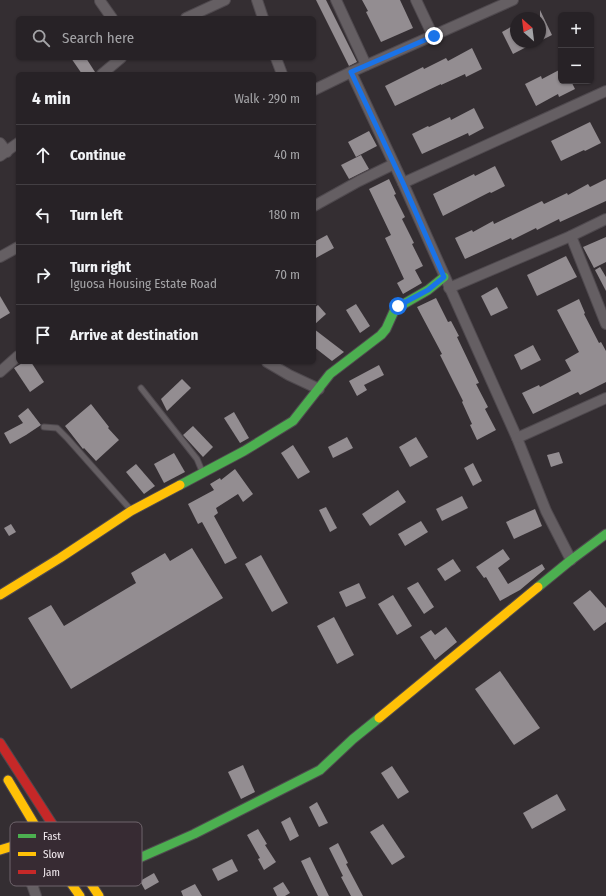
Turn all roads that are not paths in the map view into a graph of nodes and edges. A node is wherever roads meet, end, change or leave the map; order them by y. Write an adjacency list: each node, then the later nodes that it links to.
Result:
1 (225, 0): 9 (street)
2 (258, 0): 10 (street)
3 (336, 0): 14 (street)
4 (416, 0): 11 (street)
5 (513, 0): 7 (street)
6 (100, 1): 8 (street)
7 (501, 3): 11 (street)
8 (111, 16)
9 (190, 16)
10 (262, 16)
11 (434, 36): 14 (street)
12 (119, 60): 15 (street)
13 (277, 60): 16 (street)
14 (366, 65): 17 (street)
15 (104, 72)
16 (281, 72)
17 (351, 72): 18 (street); 23 (street)
18 (316, 89)
19 (606, 91): 24 (street)
20 (0, 143): 22 (street)
21 (16, 144): 22 (street)
22 (3, 154)
23 (394, 164): 24 (street); 25 (street)
24 (403, 183): 30 (street)
25 (316, 205)
26 (606, 219): 27 (street)
27 (571, 236): 31 (street); 32 (street)
28 (16, 248): 29 (street)
29 (0, 256)
30 (444, 277): 31 (street); 37 (main road)
31 (449, 288): 40 (street)
32 (606, 324)
33 (16, 358): 35 (street)
34 (270, 364): 37 (street)
35 (0, 372)
36 (141, 388): 41 (lane)
37 (319, 389): 41 (main road)
38 (606, 398): 40 (street)
39 (44, 427): 42 (lane)
40 (517, 438): 44 (street)
41 (204, 473): 42 (main road)
42 (131, 511): 45 (main road)
43 (606, 534): 44 (main road)
44 (571, 560): 52 (main road)
45 (0, 595)
46 (0, 743): 49 (main road)
47 (4, 774): 48 (main road)
48 (33, 822)
49 (51, 822)
50 (10, 848): 51 (main road)
51 (0, 850)
52 (142, 857)
53 (33, 886): 56 (street)
54 (74, 886): 57 (main road)
55 (92, 886): 58 (main road)
56 (36, 896)
57 (80, 896)
58 (99, 896)

